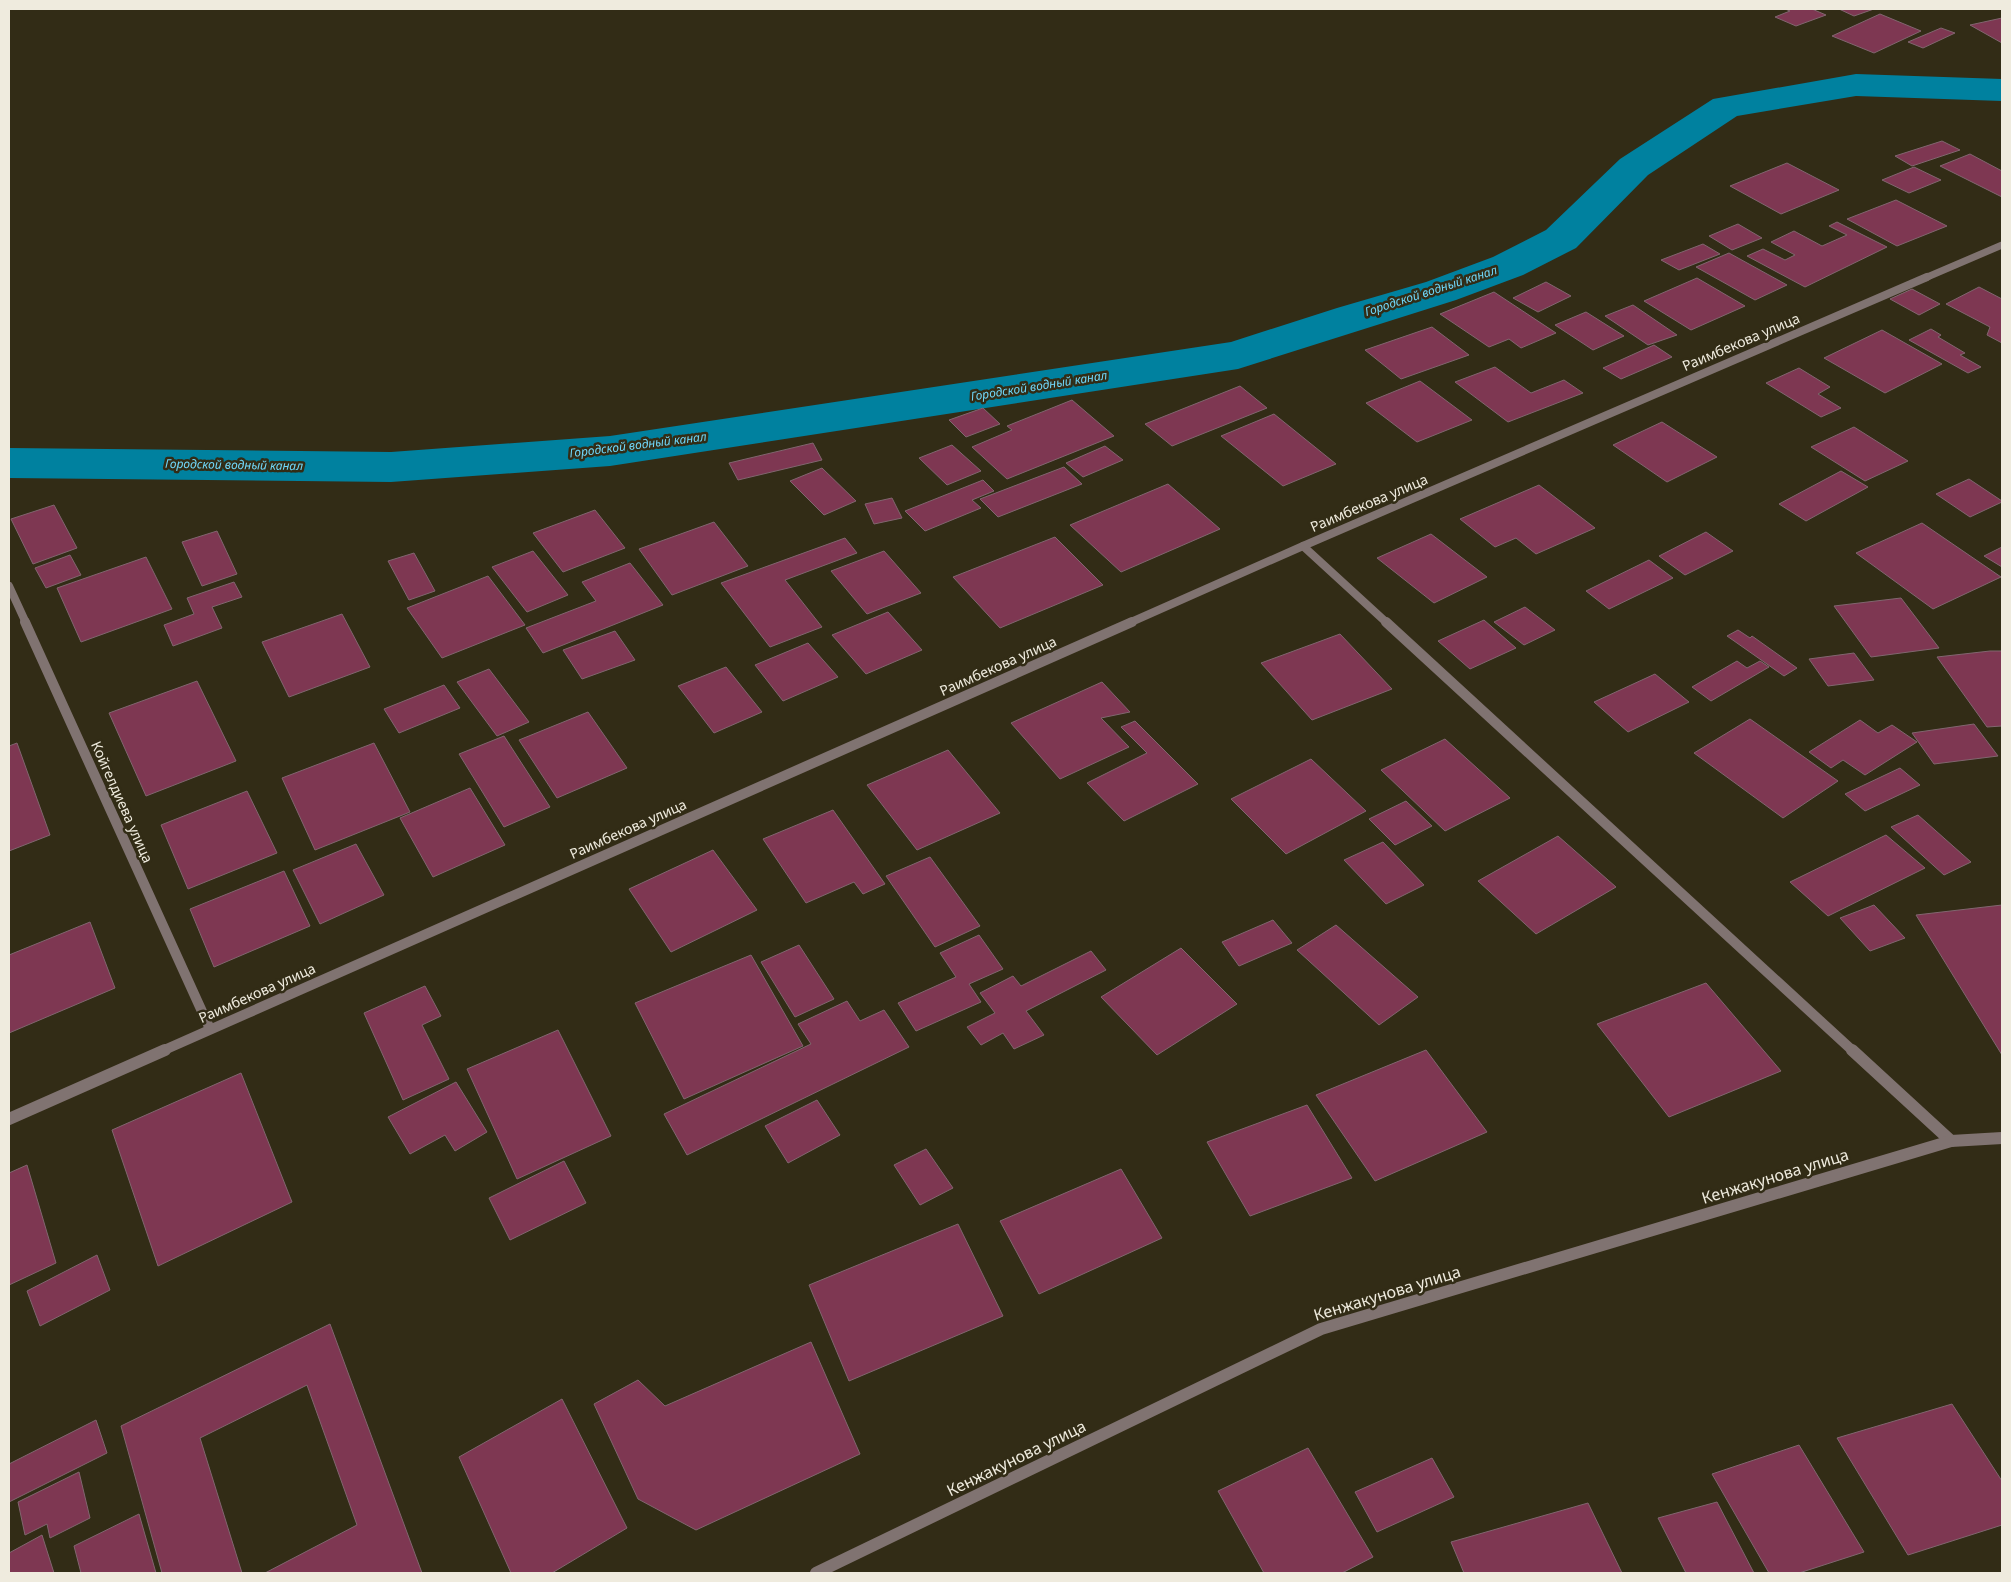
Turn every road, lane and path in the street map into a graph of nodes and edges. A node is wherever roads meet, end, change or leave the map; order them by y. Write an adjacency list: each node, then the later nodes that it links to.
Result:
1 (2002, 245): 2 (street, Раимбекова улица)
2 (1992, 248): 3 (street); 4 (street, Раимбекова улица)
3 (2002, 254)
4 (1302, 546): 6 (street, Раимбекова улица); 9 (street)
5 (9, 586): 6 (street, Койгелдиева улица)
6 (210, 1029): 7 (street, Раимбекова улица)
7 (9, 1119)
8 (2002, 1138): 9 (street, Кенжакунова улица)
9 (1951, 1141): 10 (street, Кенжакунова улица)
10 (816, 1573)

